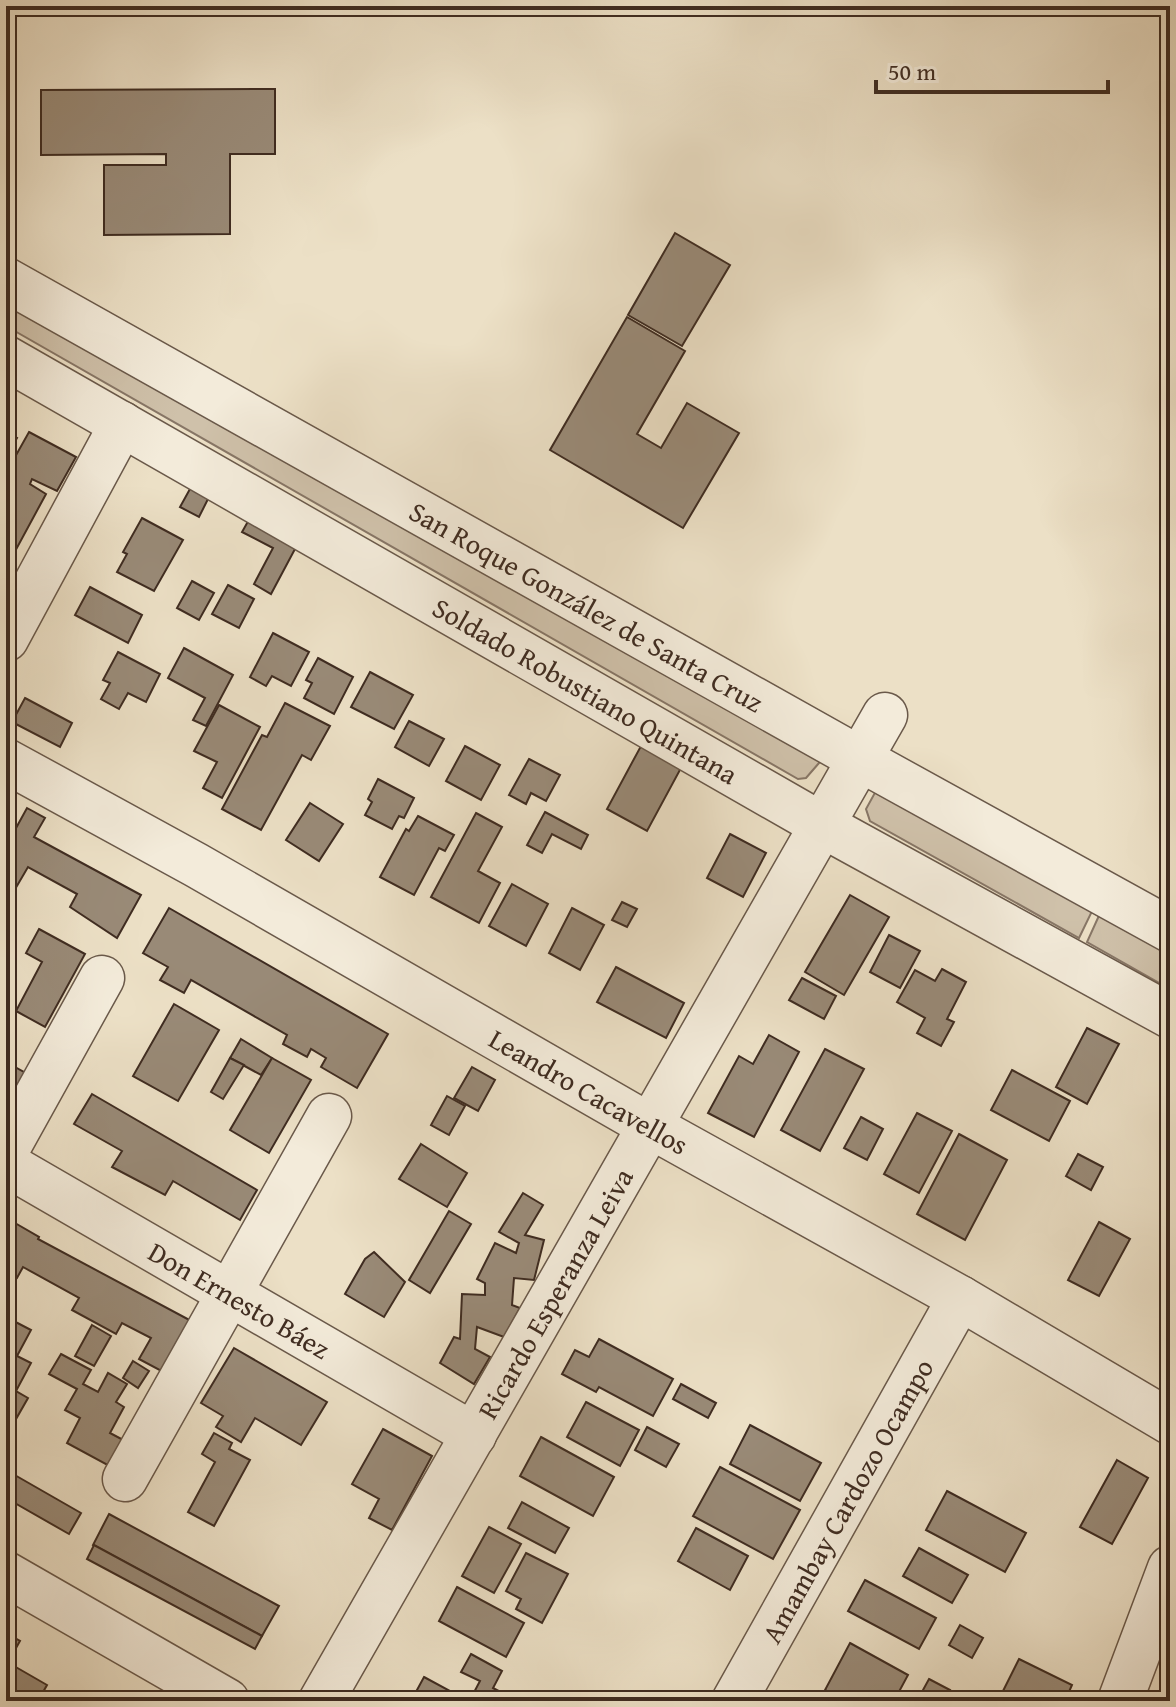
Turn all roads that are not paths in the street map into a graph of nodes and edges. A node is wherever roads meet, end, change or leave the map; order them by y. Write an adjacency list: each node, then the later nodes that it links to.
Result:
1 (6, 280): 6 (street, San Roque González de Santa Cruz)
2 (6, 358): 3 (street, Soldado Robustiano Quintana)
3 (122, 424): 4 (street); 8 (street, Soldado Robustiano Quintana)
4 (6, 639)
5 (885, 715): 6 (street, Ricardo Esperanza Leiva)
6 (860, 759): 8 (street, Ricardo Esperanza Leiva); 9 (street, San Roque González de Santa Cruz)
7 (6, 761): 13 (street, Leandro Cacavellos)
8 (822, 825): 11 (street, Soldado Robustiano Quintana); 13 (street, Ricardo Esperanza Leiva)
9 (1170, 930)
10 (102, 978): 14 (street)
11 (1170, 1016)
12 (329, 1116): 16 (street)
13 (650, 1126): 17 (street, Leandro Cacavellos); 19 (street, Ricardo Esperanza Leiva)
14 (6, 1151)
15 (6, 1164): 16 (street, Don Ernesto Báez)
16 (230, 1294): 19 (street, Don Ernesto Báez); 20 (street)
17 (960, 1298): 18 (street, Leandro Cacavellos); 25 (street, Amambay Cardozo Ocampo)
18 (1170, 1422)
19 (474, 1435): 24 (street, Ricardo Esperanza Leiva)
20 (125, 1479)
21 (1170, 1568): 26 (street)
22 (6, 1574): 23 (street)
23 (227, 1701)
24 (321, 1701)
25 (734, 1701)
26 (1120, 1701)

